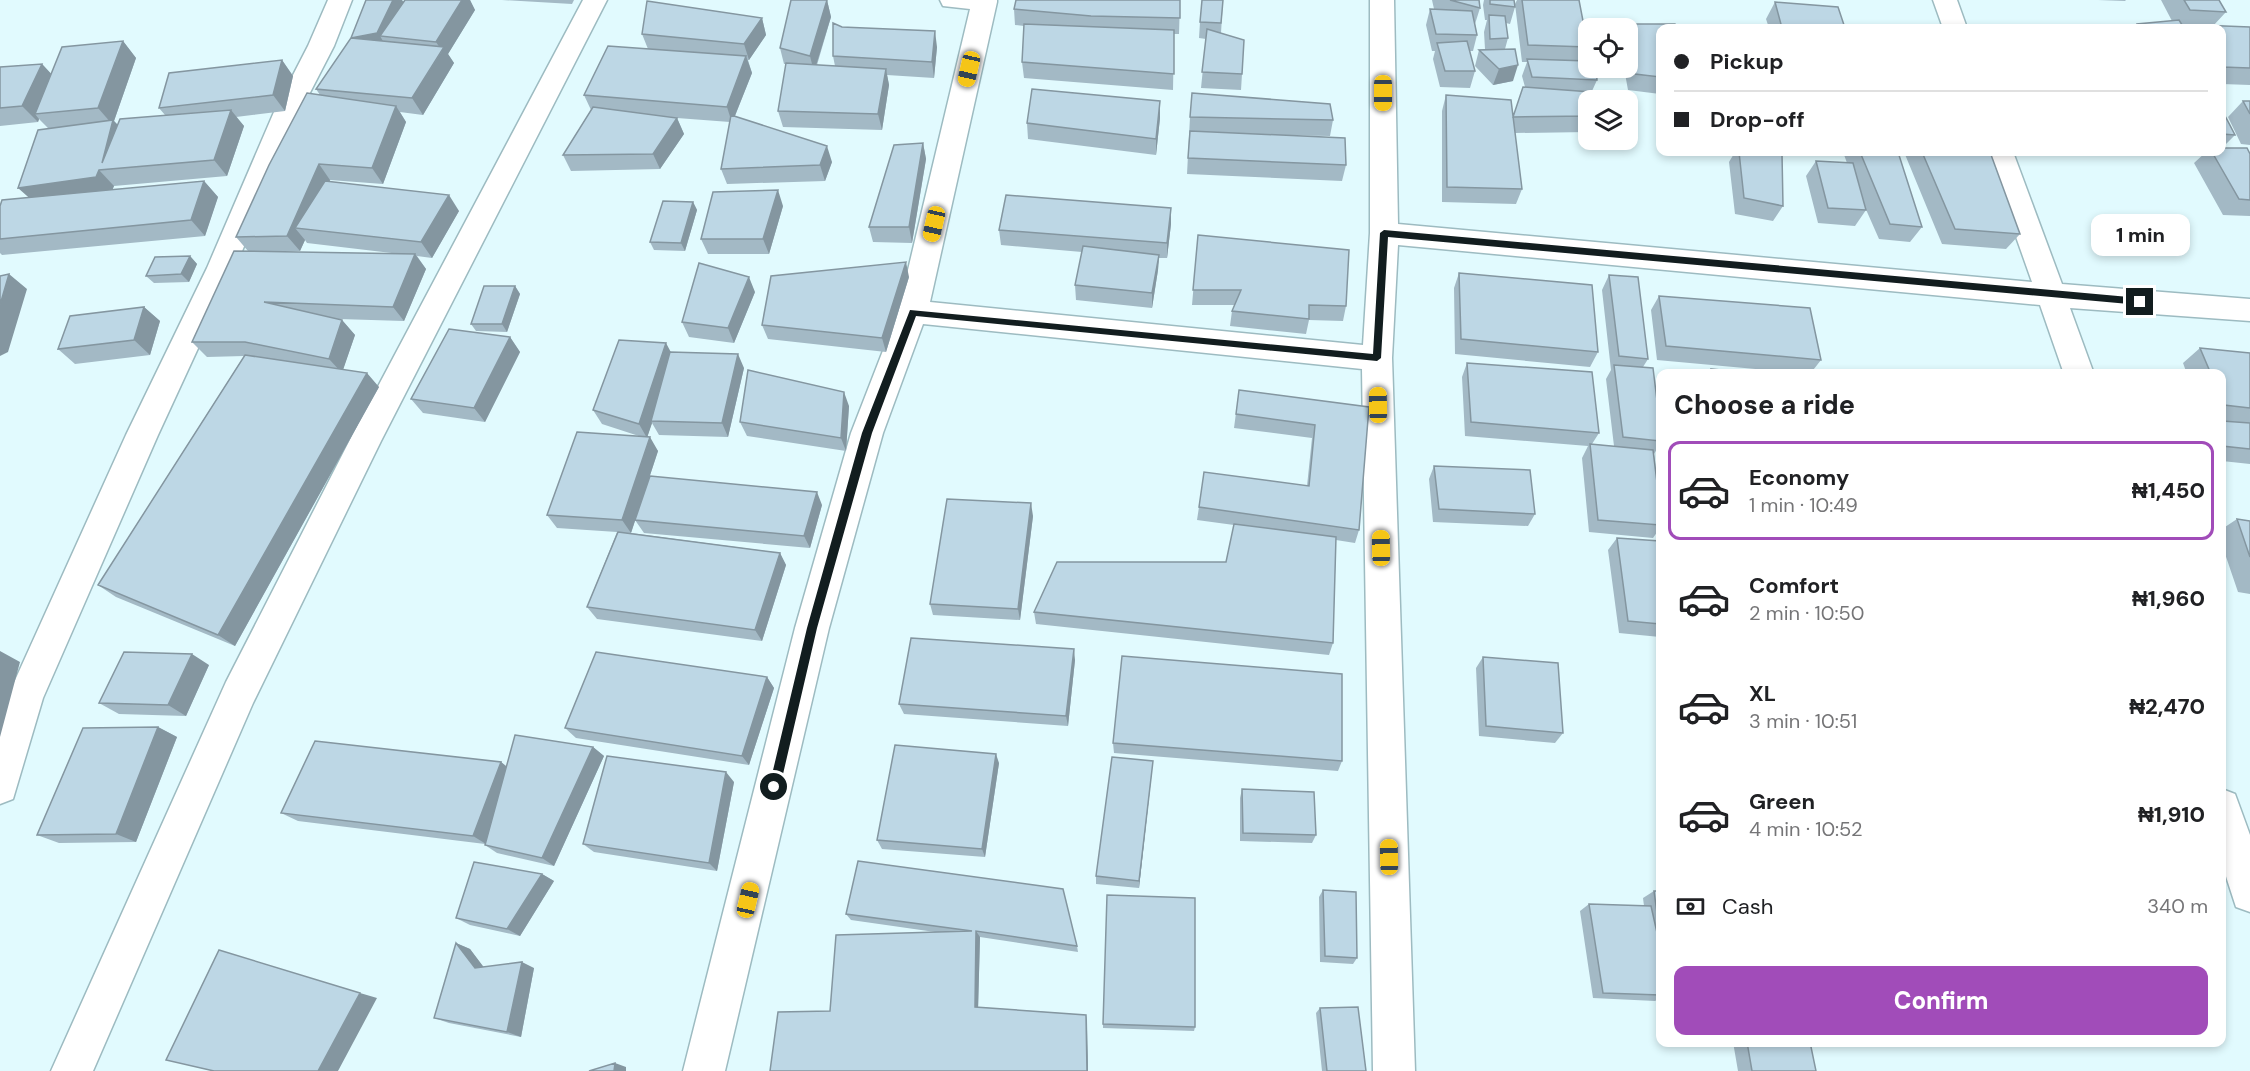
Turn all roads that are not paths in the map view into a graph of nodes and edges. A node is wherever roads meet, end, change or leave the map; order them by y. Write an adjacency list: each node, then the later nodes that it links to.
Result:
1 (340, 0): 15 (street)
2 (595, 0): 18 (street)
3 (952, 0): 6 (street)
4 (1382, 0): 9 (street)
5 (1945, 0): 7 (street)
6 (985, 1): 12 (street)
7 (1954, 24)
8 (2001, 156): 10 (street)
9 (1384, 233): 10 (street); 13 (street)
10 (2053, 295): 11 (street); 14 (street)
11 (2250, 310)
12 (913, 312): 13 (street); 19 (street)
13 (1377, 358): 20 (street)
14 (2077, 369)
15 (0, 786)
16 (2226, 819): 17 (street)
17 (2250, 893)
18 (72, 1071)
19 (704, 1071)
20 (1394, 1071)

